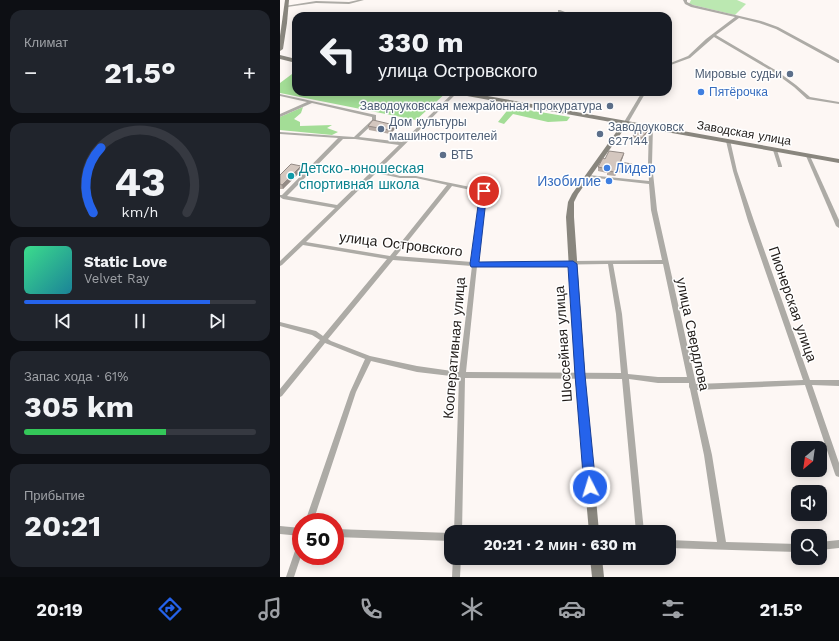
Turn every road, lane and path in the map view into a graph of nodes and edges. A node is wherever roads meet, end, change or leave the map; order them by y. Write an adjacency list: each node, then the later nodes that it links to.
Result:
1 (287, 0): 5 (street)
2 (362, 0): 4 (street)
3 (685, 0): 6 (street)
4 (317, 1): 5 (street)
5 (287, 6): 8 (street)
6 (738, 17): 7 (street); 12 (street)
7 (714, 35): 13 (street); 20 (street)
8 (280, 49)
9 (280, 57): 10 (street)
10 (292, 60)
11 (672, 62): 13 (street)
12 (839, 62)
13 (675, 63): 14 (street)
14 (672, 64)
15 (280, 95): 19 (street)
16 (452, 96): 28 (street)
17 (479, 96): 22 (street, Заводская улица)
18 (642, 96): 22 (street)
19 (312, 102): 21 (street); 26 (street)
20 (839, 103)
21 (280, 116)
22 (626, 122): 23 (street, Заводская улица); 34 (street, Шоссейная улица)
23 (651, 127): 27 (street, Заводская улица); 35 (street, улица Свердлова)
24 (280, 132): 25 (street)
25 (341, 138): 26 (street); 37 (street)
26 (355, 138): 28 (street)
27 (728, 141): 29 (street, Заводская улица); 53 (street, Пионерская улица)
28 (403, 144): 33 (street)
29 (775, 150): 30 (street, Заводская улица); 32 (street)
30 (808, 156): 31 (street, Заводская улица); 39 (street)
31 (839, 161)
32 (780, 166)
33 (376, 171): 36 (street); 38 (street)
34 (588, 176): 35 (street); 46 (street, Шоссейная улица)
35 (652, 183): 43 (street, улица Свердлова)
36 (451, 184): 41 (street); 45 (street, Кооперативная улица)
37 (282, 196): 38 (street)
38 (339, 206): 40 (street)
39 (839, 226)
40 (302, 243): 41 (street, улица Островского); 44 (street)
41 (393, 258): 45 (street, улица Островского); 48 (street)
42 (610, 262): 43 (street, улица Островского); 46 (street, улица Островского); 52 (street)
43 (665, 262): 55 (street, улица Свердлова)
44 (280, 264)
45 (474, 264): 46 (street, улица Островского); 50 (street, Кооперативная улица)
46 (573, 264): 51 (street, Шоссейная улица)
47 (280, 324): 48 (street)
48 (324, 339): 49 (street); 56 (street)
49 (369, 358): 50 (street); 58 (street)
50 (462, 375): 51 (street); 59 (street, Кооперативная улица)
51 (580, 375): 52 (street); 60 (street, Шоссейная улица)
52 (625, 376): 55 (street); 61 (street)
53 (806, 381): 54 (street); 55 (street); 57 (street, Пионерская улица)
54 (839, 382)
55 (691, 384): 69 (street, улица Свердлова)
56 (280, 394)
57 (839, 474)
58 (312, 513)
59 (458, 525)
60 (593, 525)
61 (639, 525)
62 (280, 530): 63 (street)
63 (292, 531)
64 (344, 533): 65 (street)
65 (444, 537)
66 (676, 544): 69 (street)
67 (839, 544): 68 (street)
68 (827, 545)
69 (722, 546): 70 (street)
70 (791, 548)
71 (294, 565): 74 (street)
72 (457, 565): 75 (street)
73 (597, 565): 76 (street)
74 (290, 577)
75 (456, 577)
76 (598, 577)

